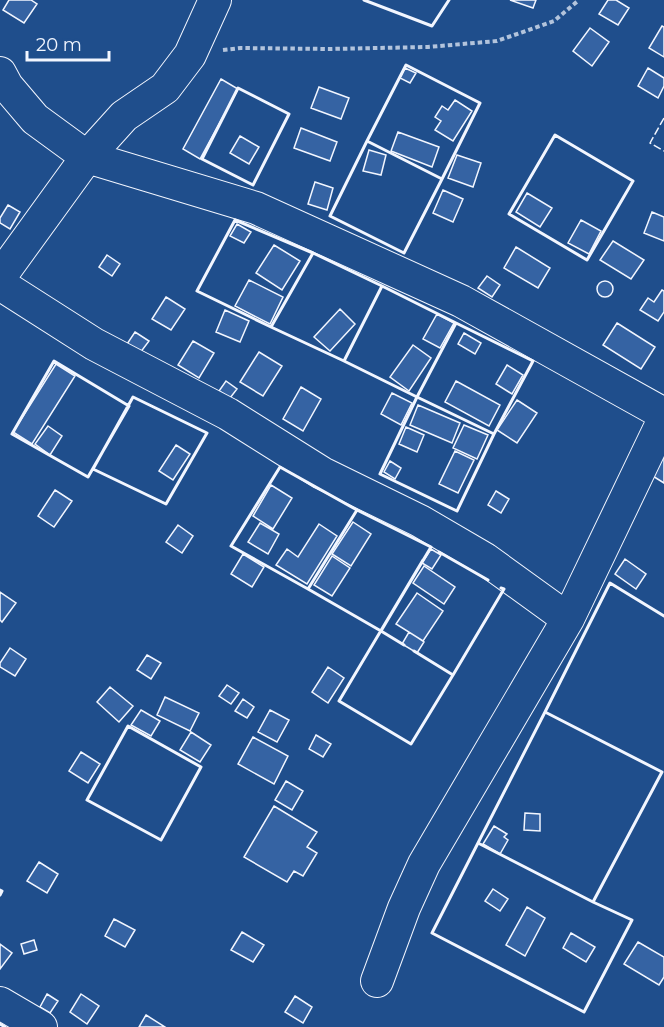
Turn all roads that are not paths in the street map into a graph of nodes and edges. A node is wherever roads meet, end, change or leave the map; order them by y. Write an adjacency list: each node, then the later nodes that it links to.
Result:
1 (215, 0): 3 (street)
2 (0, 73): 3 (street)
3 (87, 157): 4 (street); 6 (street)
4 (0, 277)
5 (0, 284): 8 (street)
6 (664, 414)
7 (664, 419): 8 (street)
8 (568, 618): 9 (street)
9 (377, 981)
10 (0, 1003): 11 (street)
11 (41, 1027)

